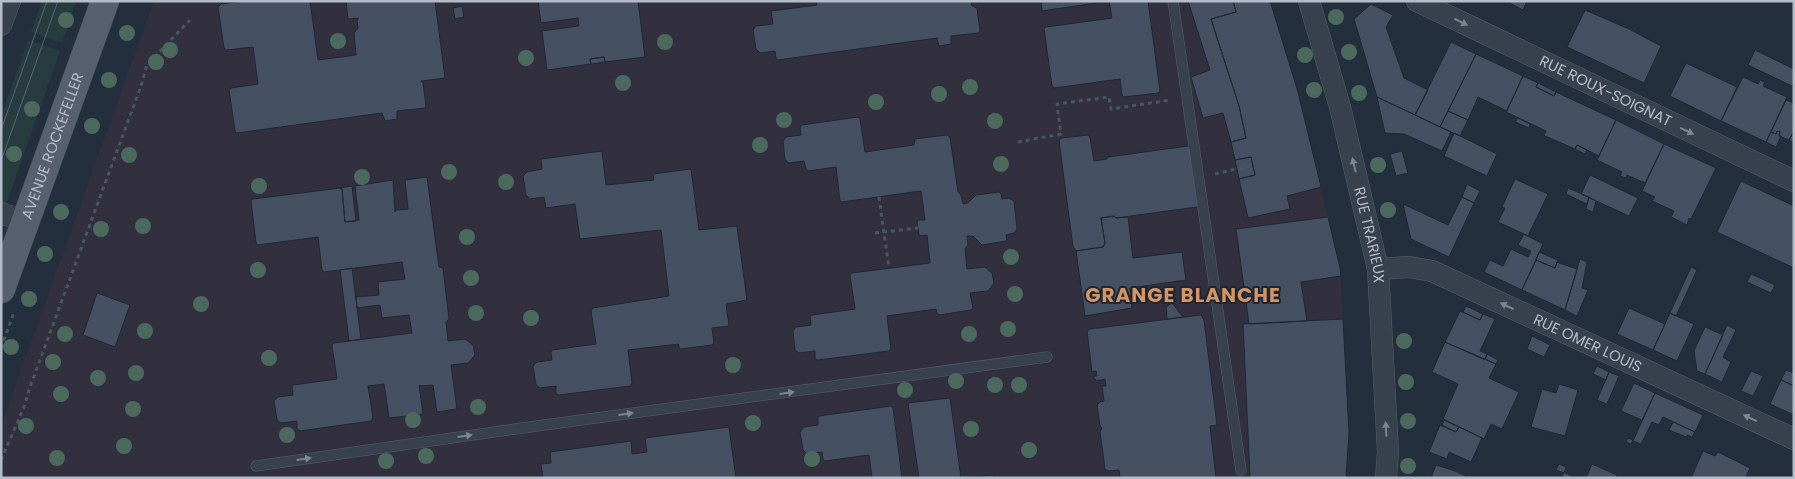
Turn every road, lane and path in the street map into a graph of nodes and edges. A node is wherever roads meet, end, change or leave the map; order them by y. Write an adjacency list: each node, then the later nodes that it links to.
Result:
1 (10, 1): 7 (street)
2 (105, 1): 14 (main road, AVENUE ROCKEFELLER)
3 (1173, 1): 8 (lane)
4 (1308, 1): 19 (street, RUE TRARIEUX, one-way to 4)
5 (1417, 1): 12 (street, RUE ROUX-SOIGNAT, one-way to 12)
6 (190, 20): 23 (path)
7 (1, 25)
8 (1187, 98): 9 (path); 11 (lane)
9 (1018, 142)
10 (1253, 165): 11 (path)
11 (1199, 177): 25 (lane)
12 (1794, 181)
13 (880, 197): 16 (path)
14 (14, 217): 20 (main road, AVENUE ROCKEFELLER)
15 (918, 228): 16 (path)
16 (884, 232): 17 (path); 18 (path)
17 (875, 233)
18 (889, 268)
19 (1378, 269): 22 (street, RUE OMER LOUIS, one-way to 19); 26 (street, RUE TRARIEUX, one-way to 19)
20 (2, 283)
21 (1047, 357): 24 (lane, one-way to 21)
22 (1794, 439)
23 (1, 460)
24 (256, 466)
25 (1241, 470)
26 (1386, 478)

